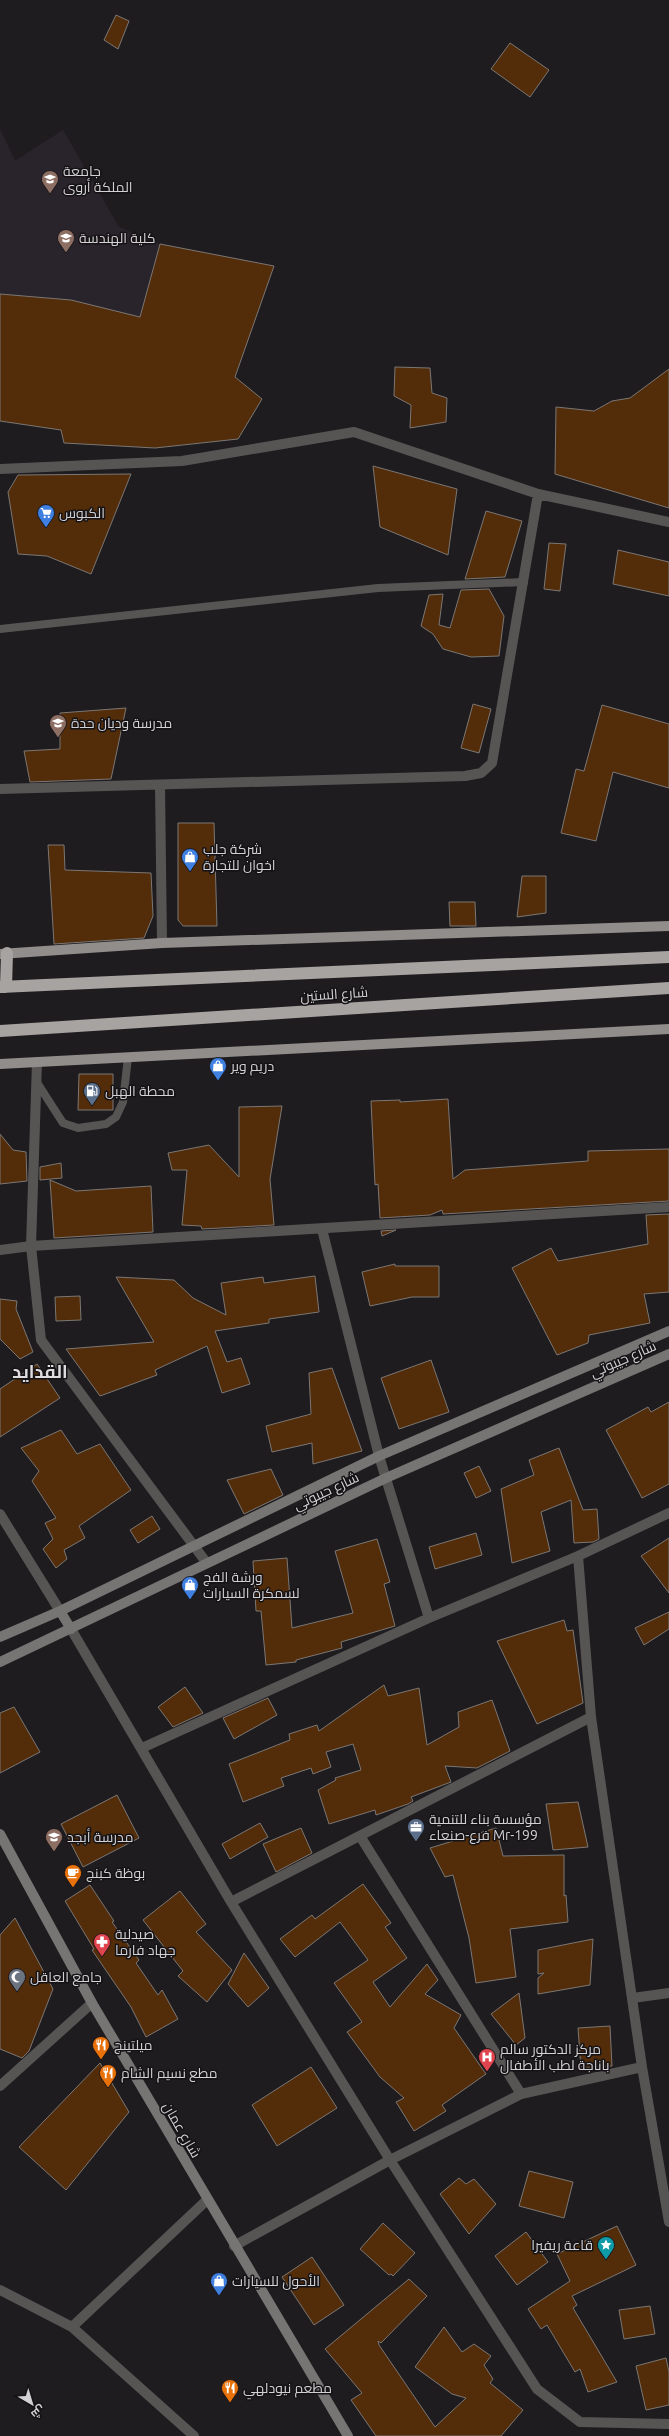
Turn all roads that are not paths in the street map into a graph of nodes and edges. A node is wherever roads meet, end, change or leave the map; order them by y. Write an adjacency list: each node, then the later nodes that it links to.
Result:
1 (0, 469): 2 (street)
2 (538, 494): 3 (street); 4 (street)
3 (669, 522)
4 (524, 582): 5 (lane); 6 (street)
5 (0, 629)
6 (160, 785): 7 (street); 9 (street)
7 (0, 789)
8 (669, 926): 9 (main road)
9 (162, 943): 10 (main road)
10 (4, 953): 12 (highway)
11 (669, 957): 12 (highway, شارع الستين)
12 (3, 987)
13 (669, 988): 15 (highway, شارع الستين)
14 (669, 1029): 16 (main road)
15 (0, 1031)
16 (128, 1057): 17 (main road); 19 (lane)
17 (37, 1062): 18 (main road); 19 (street)
18 (0, 1064)
19 (36, 1080): 22 (street)
20 (669, 1207): 21 (street)
21 (322, 1229): 22 (street); 26 (street)
22 (31, 1246): 23 (street); 30 (street)
23 (0, 1250)
24 (669, 1331): 26 (street, شارع جيبوتي)
25 (669, 1354): 27 (street, شارع جيبوتي)
26 (379, 1456): 27 (street); 30 (street, شارع جيبوتي)
27 (386, 1478): 32 (street, شارع جيبوتي); 34 (street)
28 (669, 1513): 31 (street)
29 (0, 1514): 33 (street)
30 (195, 1546): 32 (street); 33 (street, شارع جيبوتي)
31 (578, 1556): 34 (street); 38 (street)
32 (206, 1562): 35 (street, شارع جيبوتي)
33 (60, 1611): 35 (street); 36 (street, شارع جيبوتي)
34 (429, 1618): 39 (street)
35 (71, 1629): 37 (street, شارع جيبوتي); 39 (street)
36 (0, 1637)
37 (0, 1662)
38 (591, 1717): 41 (street); 44 (street)
39 (142, 1748): 42 (street)
40 (0, 1834): 45 (street, شارع عمان)
41 (360, 1836): 42 (street); 48 (street)
42 (231, 1902): 49 (street)
43 (669, 1994): 44 (street)
44 (633, 1998): 46 (street)
45 (92, 2003): 47 (street); 50 (street, شارع عمان)
46 (642, 2067): 48 (street); 51 (street)
47 (0, 2086)
48 (521, 2094): 49 (street)
49 (390, 2160): 52 (street); 55 (street)
50 (207, 2200): 52 (street, شارع عمان); 54 (street)
51 (669, 2222)
52 (234, 2246): 57 (street, شارع عمان)
53 (0, 2290): 54 (street)
54 (72, 2327): 56 (street)
55 (669, 2424)
56 (194, 2436)
57 (348, 2436)

